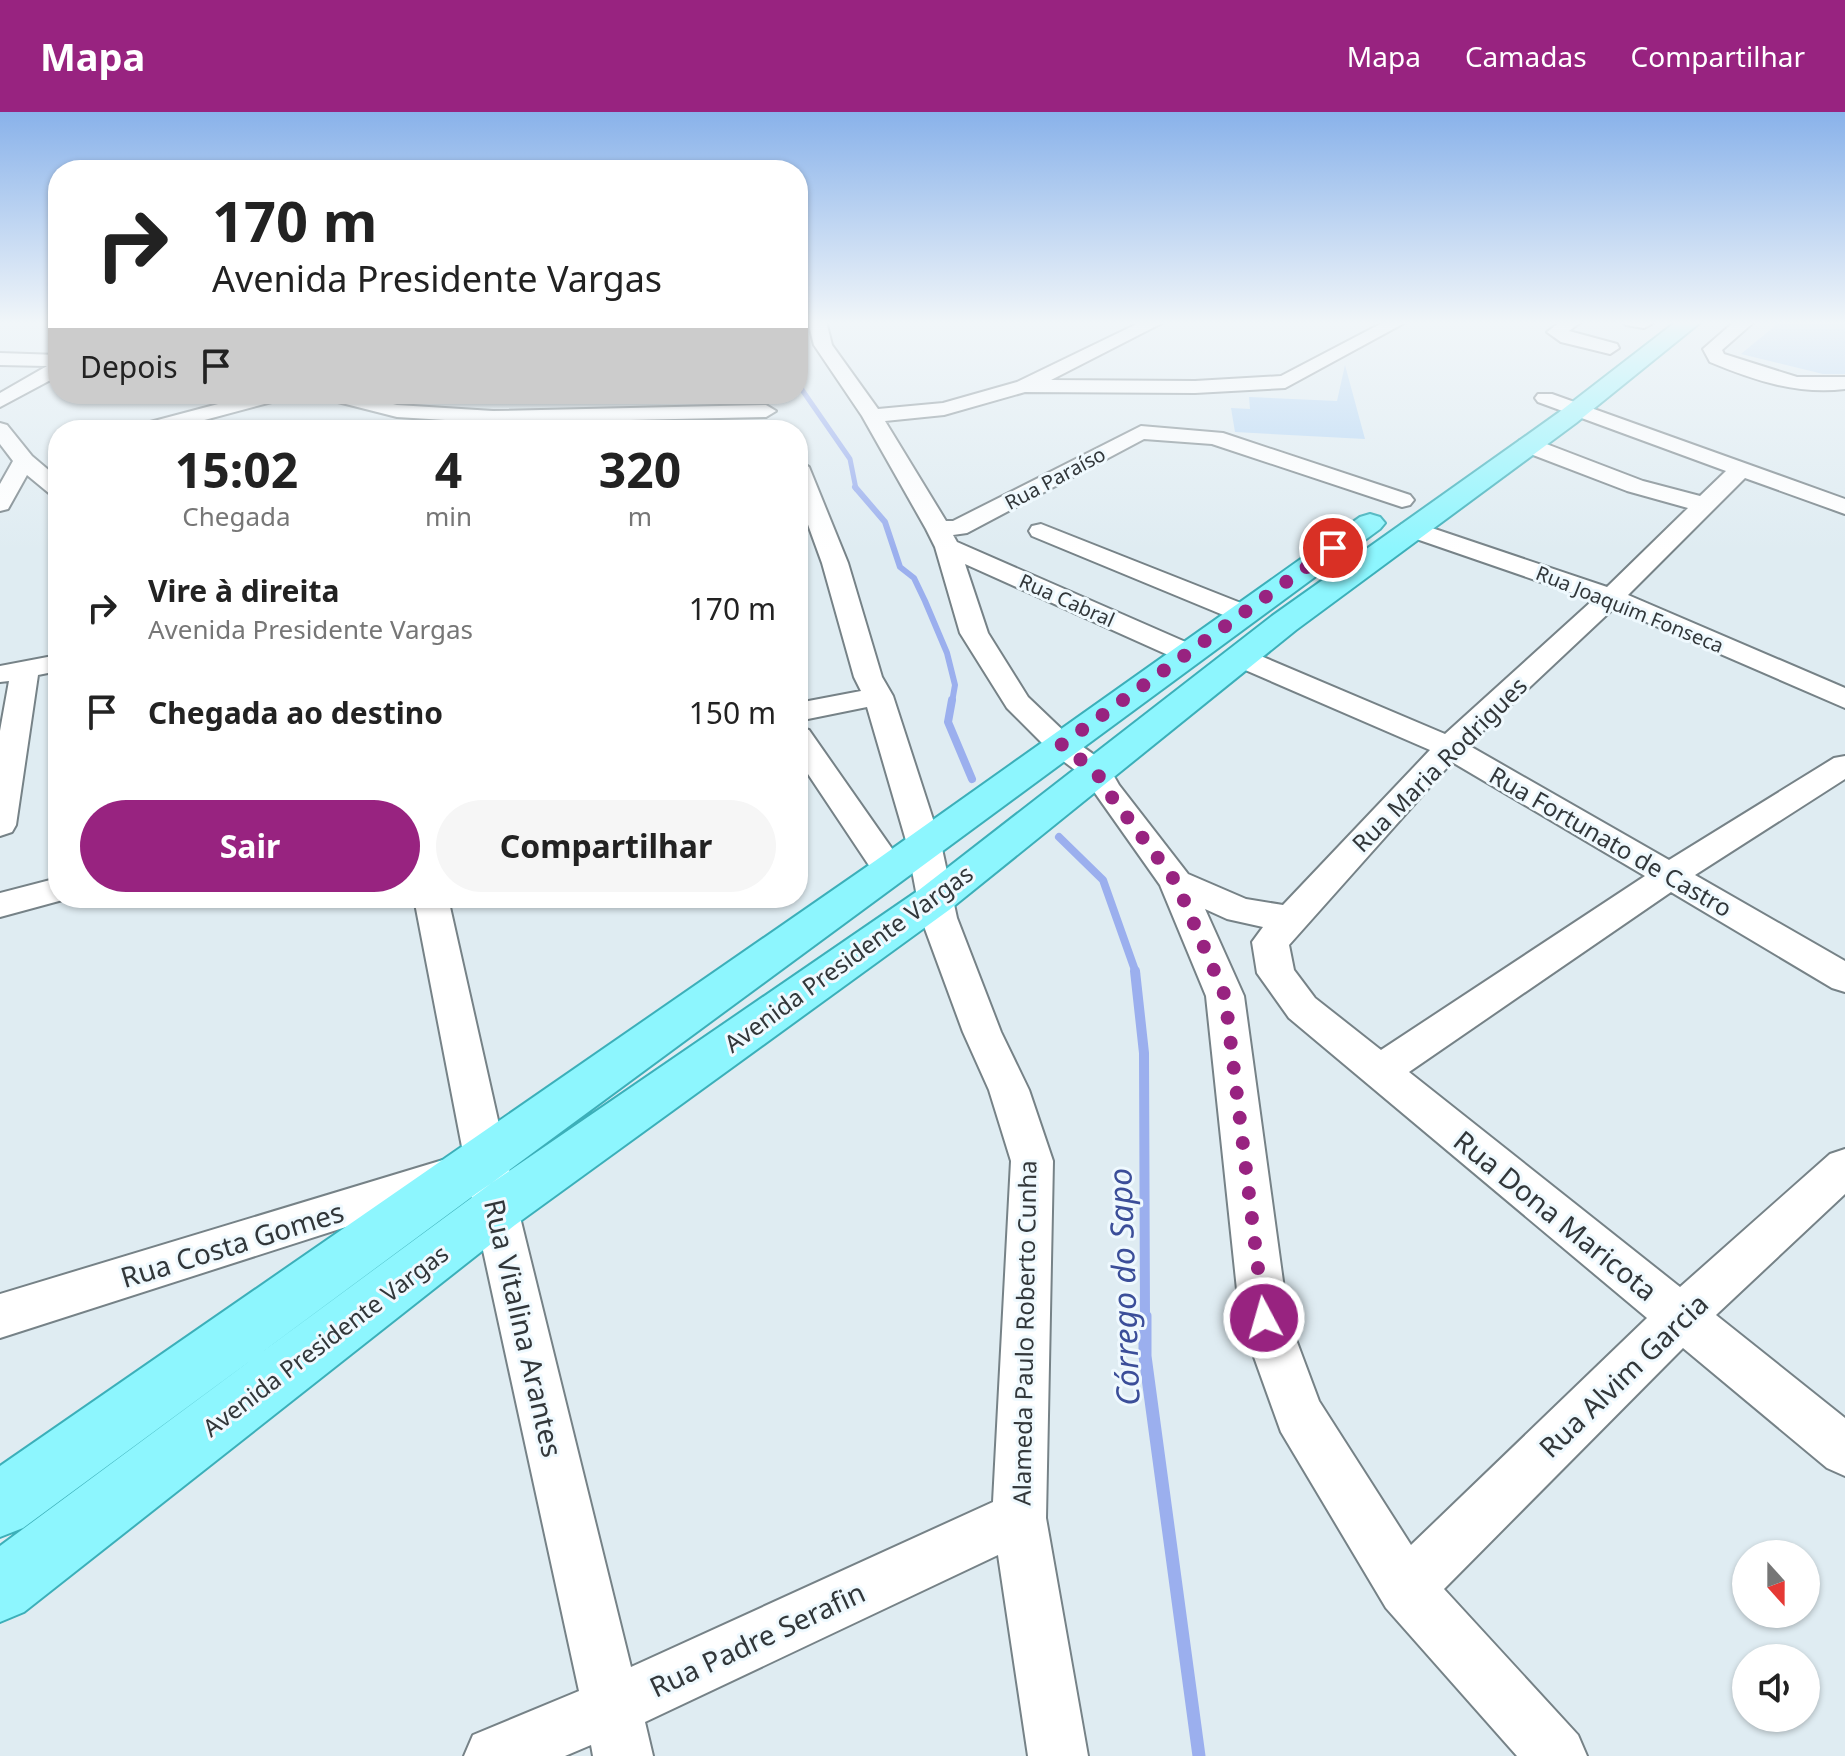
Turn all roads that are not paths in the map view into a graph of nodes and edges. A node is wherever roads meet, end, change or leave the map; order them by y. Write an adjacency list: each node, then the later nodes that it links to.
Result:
1 (859, 398): 15 (street)
2 (983, 398): 15 (street)
3 (1199, 398): 20 (street)
4 (1563, 398): 16 (main road, Avenida Presidente Vargas)
5 (1566, 398): 21 (main road, Avenida Presidente Vargas)
6 (1571, 398): 23 (street)
7 (242, 404): 17 (street)
8 (369, 404): 12 (street)
9 (460, 404): 14 (street)
10 (662, 404): 13 (street)
11 (751, 404): 13 (street)
12 (397, 411): 14 (street); 18 (street)
13 (657, 413): 14 (street)
14 (450, 415)
15 (872, 416): 33 (street)
16 (1520, 416)
17 (180, 420)
18 (380, 420)
19 (0, 429): 22 (street)
20 (1215, 438): 25 (street, Rua Paraíso); 33 (street, Rua Paraíso)
21 (1528, 445): 28 (street); 31 (main road, Avenida Presidente Vargas)
22 (36, 458): 24 (street); 27 (street)
23 (1737, 474): 28 (street, Rua Maria Rodrigues); 29 (street); 30 (street)
24 (48, 475)
25 (1414, 492): 35 (main road, Avenida Presidente Vargas)
26 (808, 499): 40 (street, Alameda Paulo Roberto Cunha)
27 (0, 504)
28 (1705, 505): 34 (street, Rua Maria Rodrigues)
29 (1845, 507)
30 (1845, 523)
31 (1411, 529): 34 (street, Rua Joaquim Fonseca); 37 (main road, Avenida Presidente Vargas)
32 (1041, 531): 35 (street)
33 (943, 538): 36 (street, Rua Cabral); 44 (street)
34 (1611, 597): 42 (street, Rua Joaquim Fonseca); 45 (street, Rua Maria Rodrigues)
35 (1242, 613): 36 (main road, Avenida Presidente Vargas)
36 (1187, 653): 44 (main road, Avenida Presidente Vargas)
37 (1239, 657): 45 (street, Rua Fortunato de Castro); 48 (main road, Avenida Presidente Vargas)
38 (48, 665): 39 (street)
39 (13, 672): 49 (street)
40 (873, 687): 41 (street); 43 (street); 50 (street, Alameda Paulo Roberto Cunha)
41 (808, 690)
42 (1845, 699)
43 (808, 709)
44 (1061, 745): 48 (street); 50 (main road, Avenida Presidente Vargas)
45 (1449, 747): 52 (street, Rua Fortunato de Castro); 58 (street, Rua Maria Rodrigues)
46 (808, 751): 51 (street)
47 (1845, 765): 52 (street)
48 (1096, 771): 53 (street); 55 (main road, Avenida Presidente Vargas)
49 (0, 825)
50 (924, 844): 51 (main road, Avenida Presidente Vargas); 55 (street, Alameda Paulo Roberto Cunha)
51 (890, 871): 62 (main road, Avenida Presidente Vargas)
52 (1671, 875): 59 (street, Rua Fortunato de Castro); 60 (street)
53 (1176, 882): 58 (street); 69 (street)
54 (48, 893): 56 (street)
55 (934, 900): 62 (main road, Avenida Presidente Vargas); 67 (street, Alameda Paulo Roberto Cunha)
56 (0, 905)
57 (433, 908): 62 (street, Rua Vitalina Arantes)
58 (1290, 919): 60 (street, Rua Maria Rodrigues)
59 (1845, 978)
60 (1380, 1071): 64 (street, Rua Dona Maricota)
61 (1845, 1167): 64 (street, Rua Alvim Garcia)
62 (482, 1179): 63 (street, Rua Costa Gomes); 66 (main road, Avenida Presidente Vargas); 68 (main road, Avenida Presidente Vargas); 70 (street, Rua Vitalina Arantes)
63 (0, 1316)
64 (1681, 1317): 65 (street, Rua Dona Maricota); 69 (street, Rua Alvim Garcia)
65 (1845, 1450)
66 (0, 1505)
67 (1019, 1518): 70 (street, Rua Padre Serafin); 72 (street, Alameda Paulo Roberto Cunha)
68 (0, 1588)
69 (1406, 1588): 73 (street)
70 (618, 1731): 71 (street, Rua Padre Serafin)
71 (494, 1756)
72 (1058, 1756)
73 (1557, 1756)

